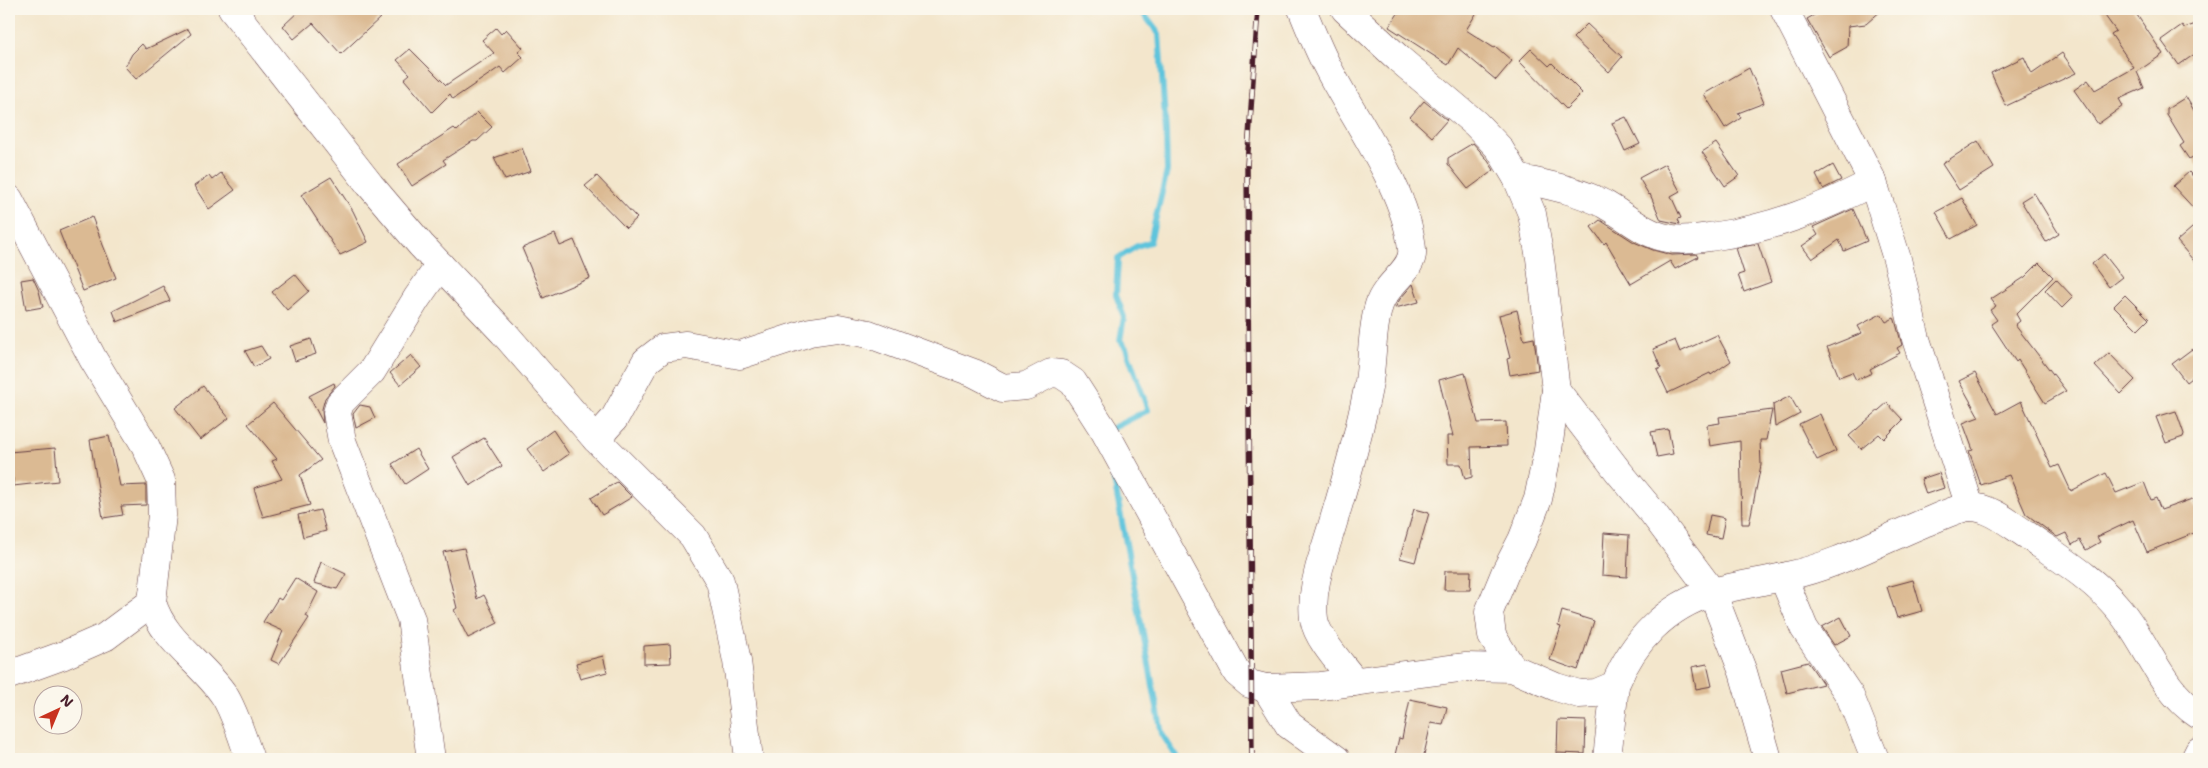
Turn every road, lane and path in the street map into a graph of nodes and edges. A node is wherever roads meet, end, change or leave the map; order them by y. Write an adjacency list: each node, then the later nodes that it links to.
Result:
1 (232, 9): 8 (street)
2 (1302, 9): 17 (street)
3 (1345, 9): 5 (street)
4 (1784, 9): 6 (street)
5 (1517, 178): 6 (street); 9 (street)
6 (1873, 182): 11 (street)
7 (9, 199): 14 (street)
8 (440, 266): 10 (street); 23 (street)
9 (1556, 390): 13 (street); 15 (street)
10 (596, 439): 19 (street); 24 (street)
11 (1970, 507): 12 (street); 20 (street)
12 (1783, 577): 13 (street); 28 (street)
13 (1712, 592): 18 (street); 27 (street)
14 (152, 602): 16 (street); 22 (street)
15 (1512, 668): 17 (street); 18 (street)
16 (9, 675)
17 (1355, 682): 19 (street)
18 (1615, 685): 26 (street)
19 (1266, 688): 25 (street)
20 (2199, 716)
21 (2199, 751): 29 (street)
22 (250, 759)
23 (430, 759)
24 (749, 759)
25 (1336, 759)
26 (1607, 759)
27 (1768, 759)
28 (1875, 759)
29 (2195, 759)

